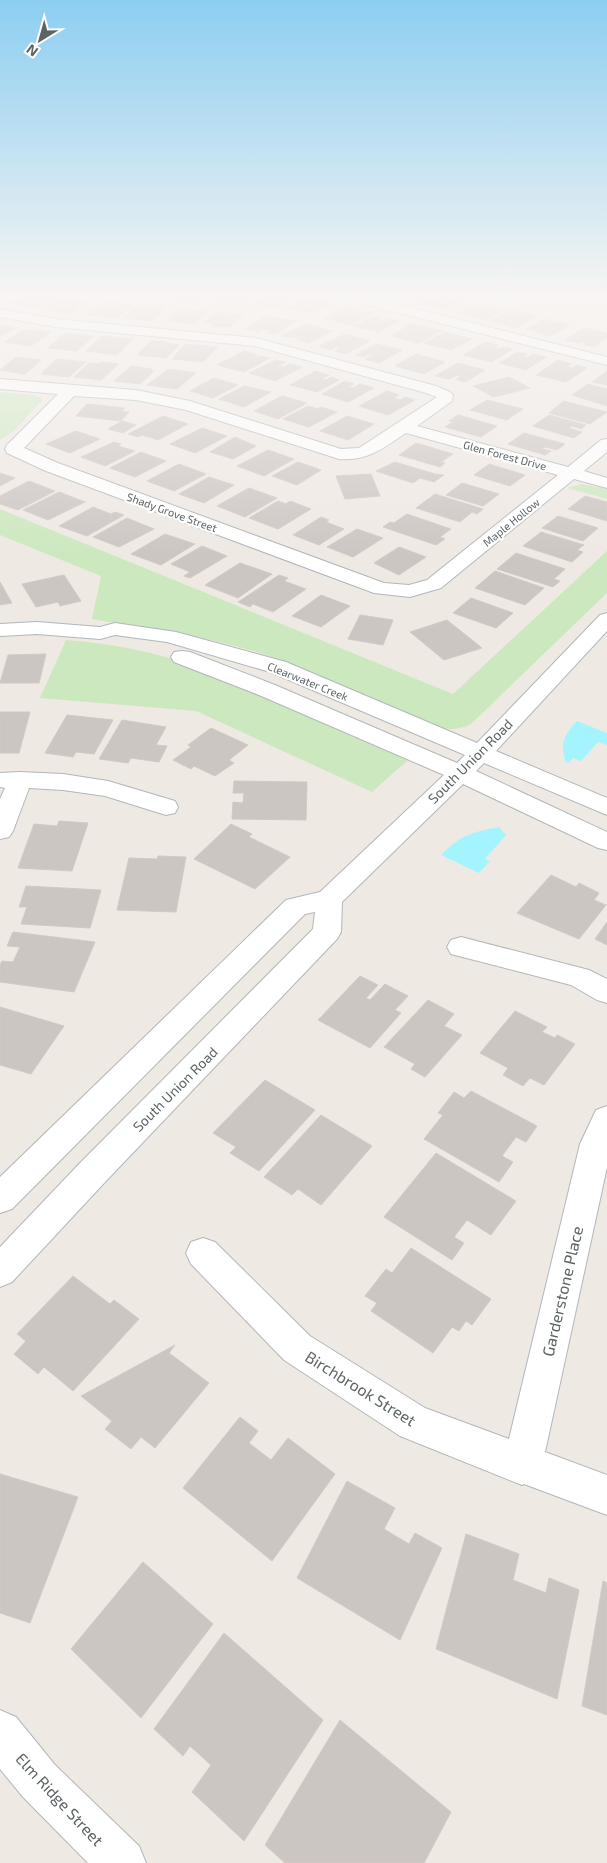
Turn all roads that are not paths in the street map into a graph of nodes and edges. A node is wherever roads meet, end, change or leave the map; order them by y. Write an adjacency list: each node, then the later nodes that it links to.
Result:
1 (404, 383): 4 (street)
2 (0, 384): 3 (street)
3 (70, 392): 4 (street); 8 (street, Shady Grove Street)
4 (404, 427): 6 (street, Glen Forest Drive)
5 (607, 444): 6 (street, Maple Hollow)
6 (572, 473): 7 (street, Glen Forest Drive); 8 (street, Maple Hollow)
7 (607, 483)
8 (410, 591)
9 (607, 619): 12 (street, South Union Road)
10 (0, 630): 11 (street, Clearwater Creek)
11 (100, 633): 12 (street, Clearwater Creek); 13 (street, Clearwater Creek)
12 (480, 754): 13 (street, South Union Road); 16 (street, Clearwater Creek)
13 (458, 772): 18 (street, Clearwater Creek); 19 (street, South Union Road)
14 (10, 780): 15 (street); 17 (street)
15 (166, 807)
16 (607, 807)
17 (0, 831)
18 (607, 842)
19 (330, 899): 23 (street); 25 (street, South Union Road)
20 (461, 947): 21 (street)
21 (607, 992)
22 (607, 1120): 26 (street, Garderstone Place)
23 (0, 1200)
24 (203, 1253): 26 (street, Birchbrook Street)
25 (0, 1271)
26 (522, 1464): 27 (street, Birchbrook Street)
27 (607, 1495)
28 (0, 1733): 29 (street, Elm Ridge Street)
29 (122, 1863)

